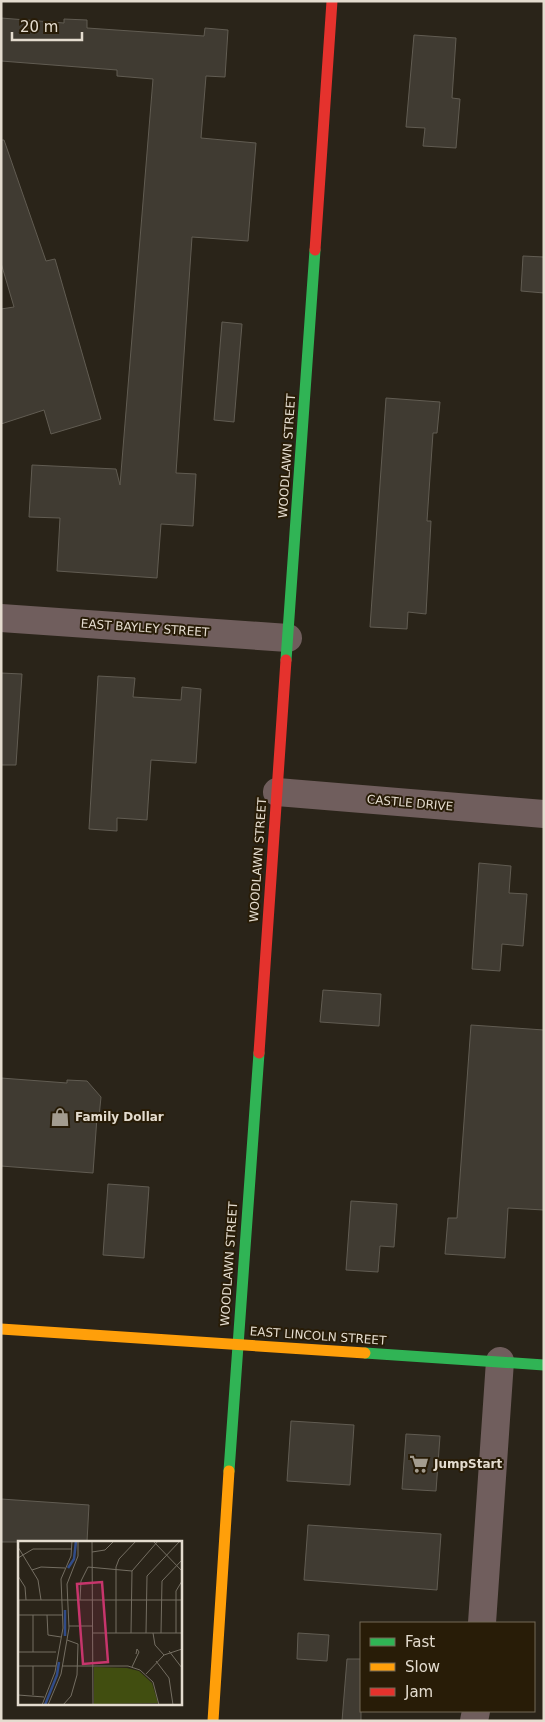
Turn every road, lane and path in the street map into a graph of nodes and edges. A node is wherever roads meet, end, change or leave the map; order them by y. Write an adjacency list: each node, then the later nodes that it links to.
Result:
1 (332, 1): 3 (street, WOODLAWN STREET)
2 (1, 618): 3 (street, EAST BAYLEY STREET)
3 (288, 638): 4 (street, WOODLAWN STREET)
4 (277, 792): 5 (street, CASTLE DRIVE); 7 (street, WOODLAWN STREET)
5 (544, 814)
6 (1, 1329): 7 (street, EAST LINCOLN STREET)
7 (237, 1344): 8 (street, EAST LINCOLN STREET); 11 (street, WOODLAWN STREET)
8 (500, 1361): 9 (street, EAST LINCOLN STREET); 10 (street)
9 (544, 1365)
10 (482, 1622)
11 (213, 1721)

